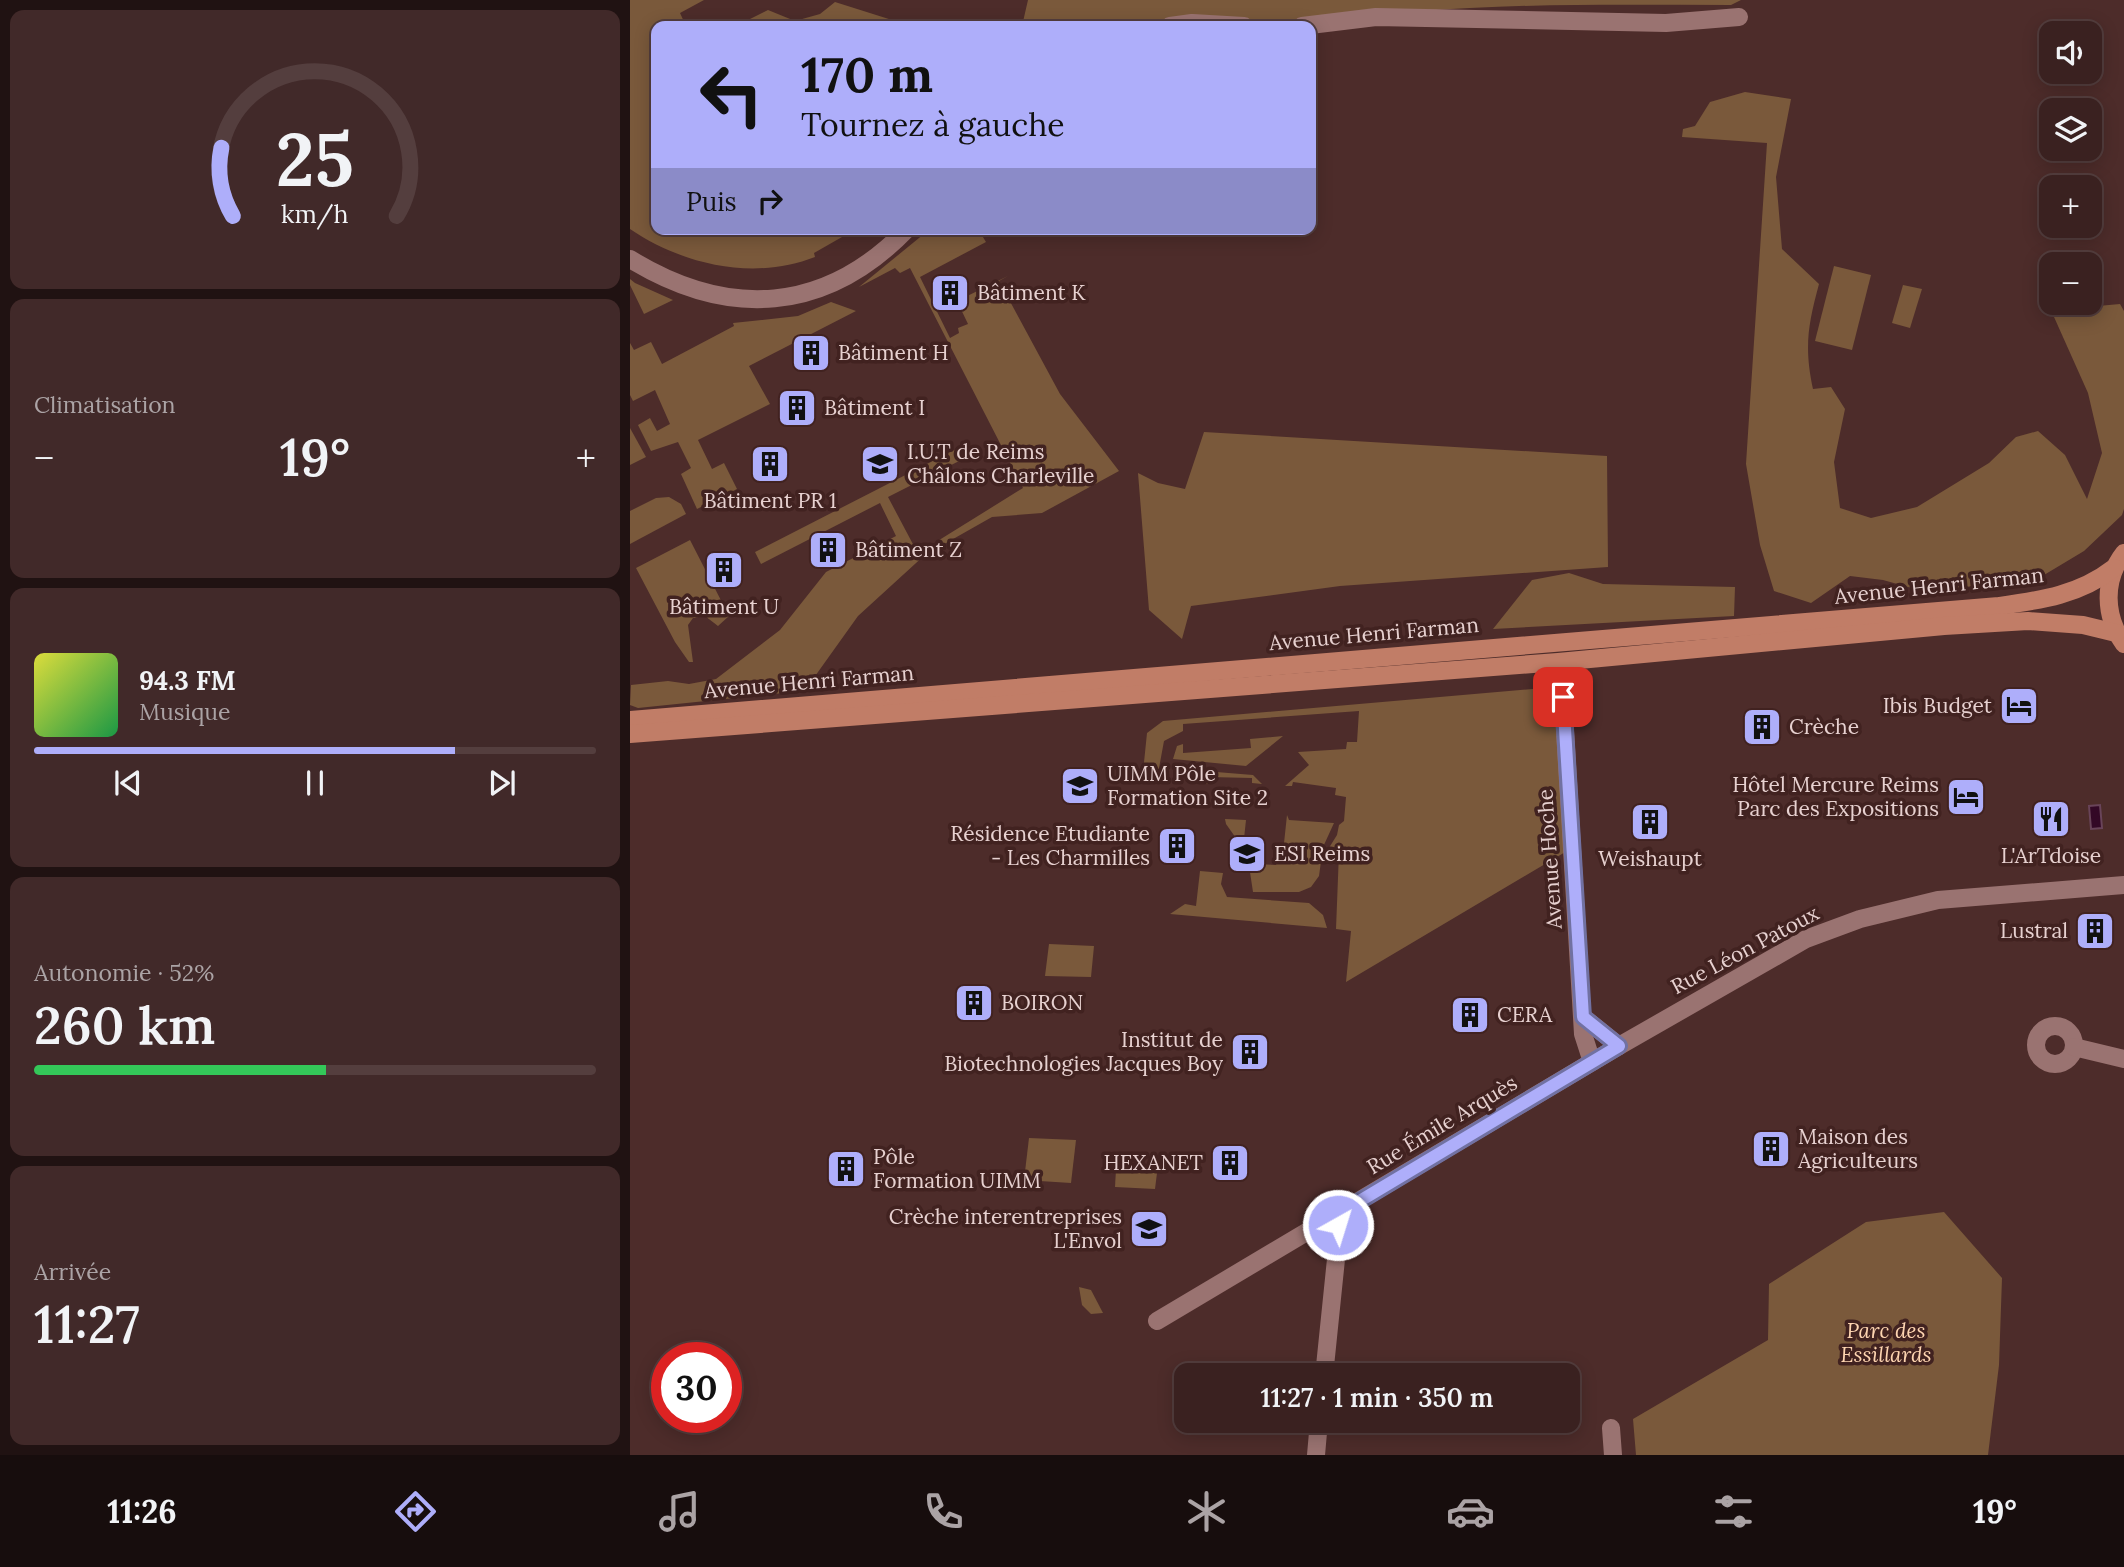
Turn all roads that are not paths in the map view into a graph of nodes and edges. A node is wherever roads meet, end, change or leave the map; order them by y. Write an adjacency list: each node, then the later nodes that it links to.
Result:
1 (1739, 18): 2 (street)
2 (1316, 24)
3 (900, 235): 4 (street)
4 (630, 259)
5 (2124, 552): 6 (main road)
6 (2114, 568): 7 (main road); 9 (main road, Avenue Henri Farman)
7 (2120, 638): 10 (main road, Avenue Henri Farman)
8 (1563, 697): 12 (street, Avenue Hoche)
9 (630, 720)
10 (630, 734)
11 (2124, 885): 14 (street, Rue Léon Patoux)
12 (1583, 1017): 14 (street); 14 (street, Avenue Hoche)
13 (2074, 1047): 15 (street)
14 (1605, 1054): 16 (street, Rue Émile Arquès)
15 (2124, 1059)
16 (1333, 1217): 17 (street, Rue Émile Arquès); 18 (street)
17 (1157, 1321)
18 (1325, 1363)
19 (1611, 1428): 22 (street)
20 (1318, 1433): 21 (street)
21 (1316, 1455)
22 (1613, 1455)

